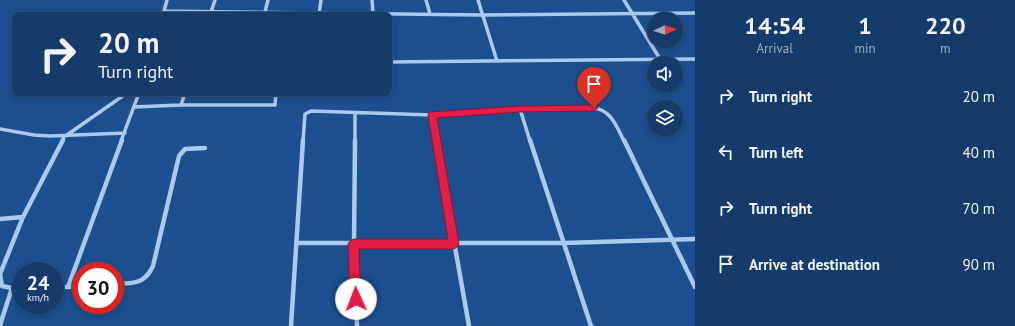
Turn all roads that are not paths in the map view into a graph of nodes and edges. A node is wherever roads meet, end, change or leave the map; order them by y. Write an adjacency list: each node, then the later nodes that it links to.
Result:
1 (167, 0): 9 (street)
2 (215, 0): 10 (street)
3 (268, 0): 11 (street)
4 (321, 0): 12 (street)
5 (372, 0): 13 (street)
6 (426, 0): 17 (street)
7 (478, 0): 18 (street)
8 (624, 0): 14 (street)
9 (163, 12)
10 (211, 12)
11 (266, 12)
12 (319, 12)
13 (373, 12)
14 (632, 13): 15 (street); 18 (street); 19 (street)
15 (695, 13)
16 (392, 14): 17 (street)
17 (430, 14): 18 (street)
18 (482, 15): 23 (street)
19 (658, 56)
20 (647, 59): 23 (street)
21 (683, 59): 22 (street)
22 (695, 59)
23 (497, 61): 24 (street)
24 (392, 62)
25 (123, 96): 36 (street)
26 (138, 96): 30 (street)
27 (184, 96): 29 (street)
28 (276, 96): 29 (street)
29 (181, 105): 30 (street)
30 (134, 107): 35 (street)
31 (520, 109): 33 (street); 40 (street); 43 (street)
32 (355, 114): 33 (street); 42 (street); 44 (street)
33 (432, 115): 45 (street)
34 (0, 129): 36 (street)
35 (125, 132): 36 (street); 48 (street)
36 (64, 137): 38 (street)
37 (205, 148): 46 (street)
38 (23, 217): 39 (street); 50 (street)
39 (0, 219)
40 (671, 239): 41 (street); 43 (street); 51 (street)
41 (695, 239)
42 (297, 243): 44 (street); 54 (street)
43 (564, 243): 45 (street); 57 (street)
44 (354, 244): 45 (street); 55 (street)
45 (454, 244): 56 (street)
46 (124, 283)
47 (64, 286): 48 (street)
48 (68, 286): 49 (street)
49 (72, 286)
50 (1, 287): 52 (street)
51 (695, 287)
52 (12, 288): 53 (street)
53 (0, 324)
54 (291, 326)
55 (357, 326)
56 (469, 326)
57 (591, 326)

